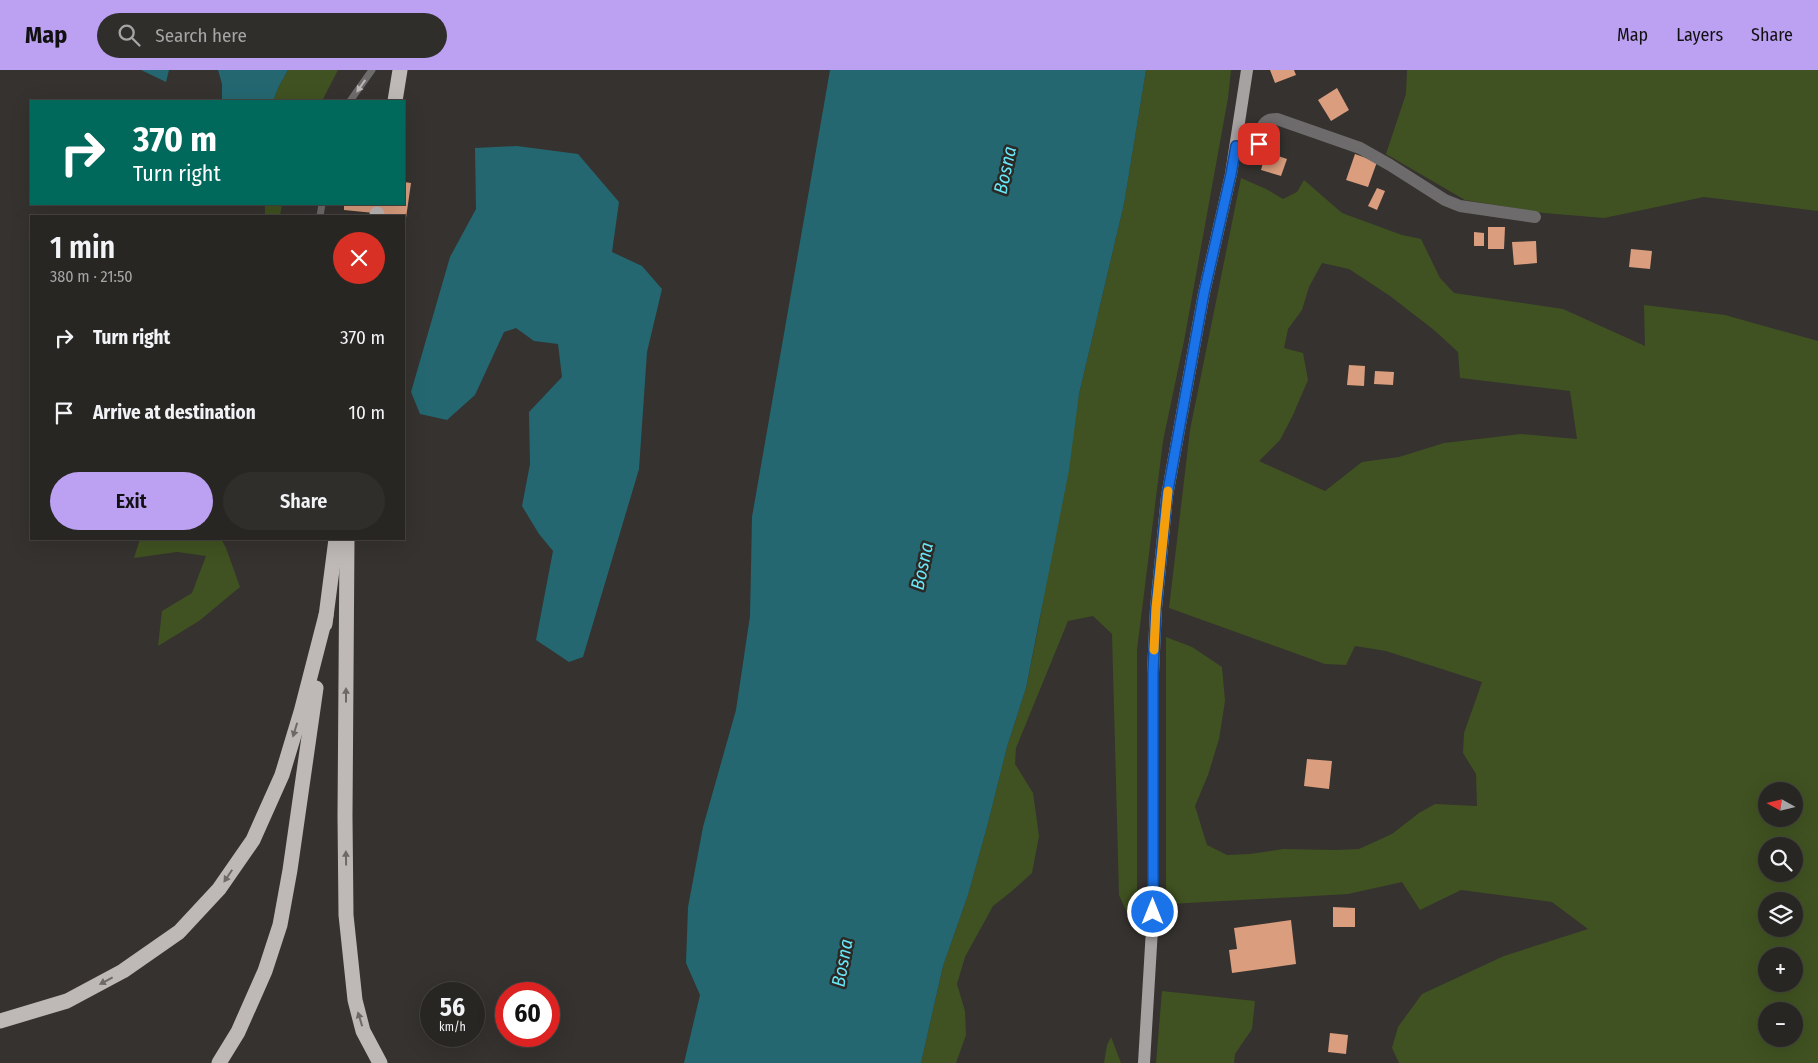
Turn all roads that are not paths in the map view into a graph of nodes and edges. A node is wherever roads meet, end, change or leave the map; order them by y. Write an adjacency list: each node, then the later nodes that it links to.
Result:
1 (372, 70): 4 (lane, one-way to 4)
2 (400, 70): 5 (highway)
3 (1247, 70): 6 (main road)
4 (351, 100)
5 (395, 100)
6 (1236, 146): 7 (street); 14 (main road)
7 (1535, 217)
8 (336, 540): 10 (highway)
9 (347, 540): 13 (highway, one-way to 9)
10 (326, 615): 11 (highway, one-way to 11); 12 (highway)
11 (0, 1021)
12 (219, 1063)
13 (380, 1063)
14 (1144, 1063)

